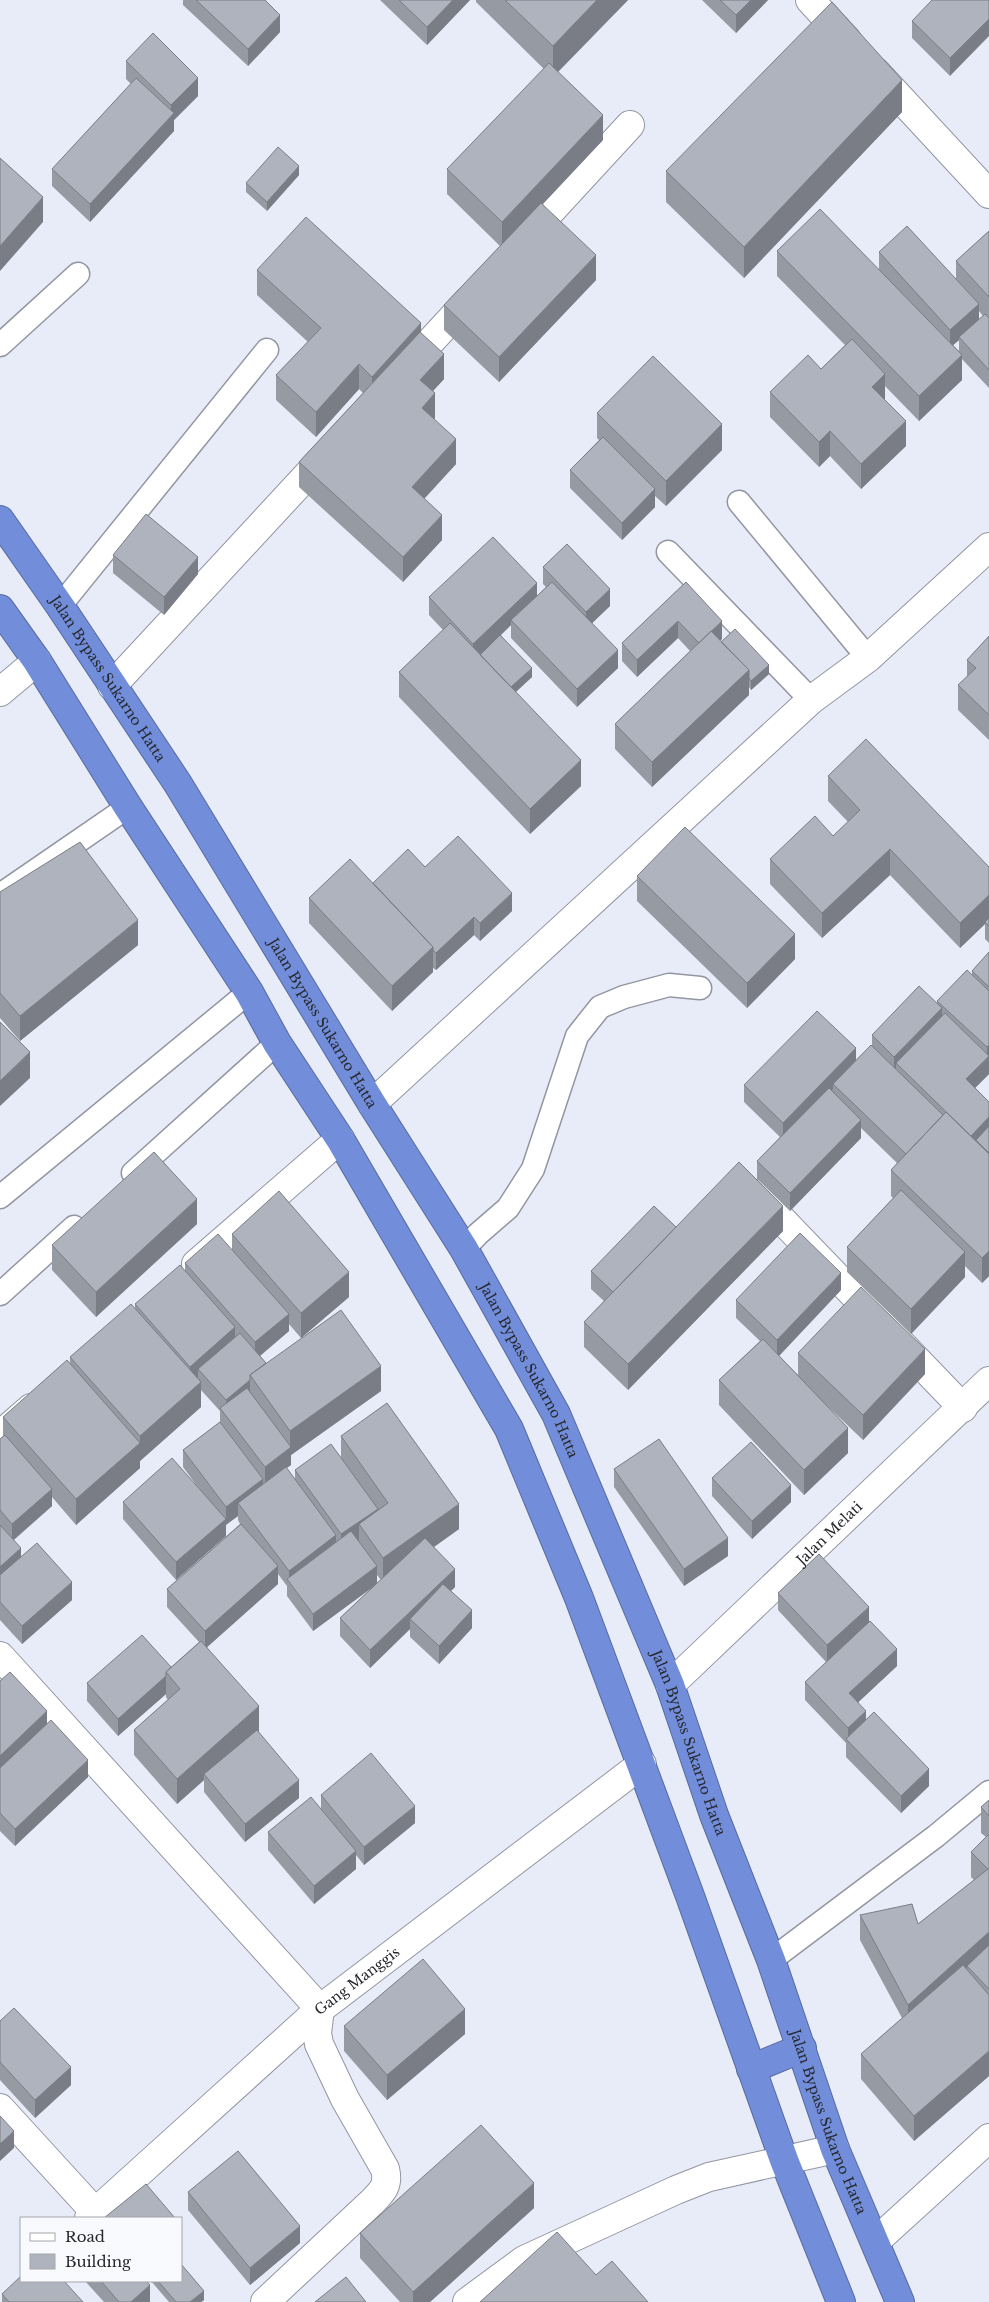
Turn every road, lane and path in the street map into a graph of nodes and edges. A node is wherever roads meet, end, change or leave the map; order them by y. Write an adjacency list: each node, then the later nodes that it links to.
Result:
1 (810, 0): 3 (street)
2 (630, 125): 4 (street)
3 (989, 194)
4 (509, 256)
5 (78, 274): 7 (lane)
6 (489, 278): 9 (street)
7 (0, 345)
8 (267, 350): 15 (lane)
9 (388, 387)
10 (341, 438): 19 (street)
11 (739, 502): 17 (lane)
12 (0, 520): 15 (highway, Jalan Bypass Sukarno Hatta)
13 (989, 547): 17 (street)
14 (668, 552): 21 (lane)
15 (60, 606): 19 (highway, Jalan Bypass Sukarno Hatta)
16 (0, 609): 18 (highway)
17 (868, 658): 21 (street)
18 (37, 661): 20 (street); 22 (highway)
19 (112, 686): 27 (highway, Jalan Bypass Sukarno Hatta)
20 (0, 692)
21 (811, 700): 27 (street)
22 (128, 807): 23 (lane); 25 (highway)
23 (0, 896)
24 (700, 988): 33 (lane)
25 (249, 992): 26 (highway); 31 (lane)
26 (277, 1043): 28 (highway); 30 (lane)
27 (372, 1104): 33 (highway, Jalan Bypass Sukarno Hatta)
28 (340, 1139): 34 (street); 42 (highway)
29 (743, 1180): 38 (street)
30 (117, 1188)
31 (0, 1196)
32 (87, 1215): 35 (lane)
33 (464, 1249): 41 (highway, Jalan Bypass Sukarno Hatta)
34 (177, 1280)
35 (0, 1294)
36 (989, 1380): 38 (street, Jalan Melati)
37 (52, 1390): 39 (street)
38 (963, 1408): 41 (street, Jalan Melati)
39 (0, 1435)
40 (0, 1656): 45 (street)
41 (670, 1685): 44 (highway, Jalan Bypass Sukarno Hatta)
42 (642, 1764): 45 (street, Gang Manggis); 47 (highway)
43 (989, 1792): 44 (lane)
44 (771, 1960): 46 (highway, Jalan Bypass Sukarno Hatta)
45 (320, 2009): 52 (street, Gang Manggis); 54 (street)
46 (802, 2048): 47 (highway); 50 (highway, Jalan Bypass Sukarno Hatta)
47 (751, 2069): 51 (highway)
48 (0, 2108): 52 (street)
49 (989, 2138): 53 (street)
50 (835, 2149): 51 (street); 53 (highway, Jalan Bypass Sukarno Hatta)
51 (784, 2160): 55 (street); 56 (highway)
52 (92, 2215)
53 (875, 2242): 57 (highway, Jalan Bypass Sukarno Hatta)
54 (265, 2302)
55 (467, 2302)
56 (841, 2302)
57 (900, 2302)

